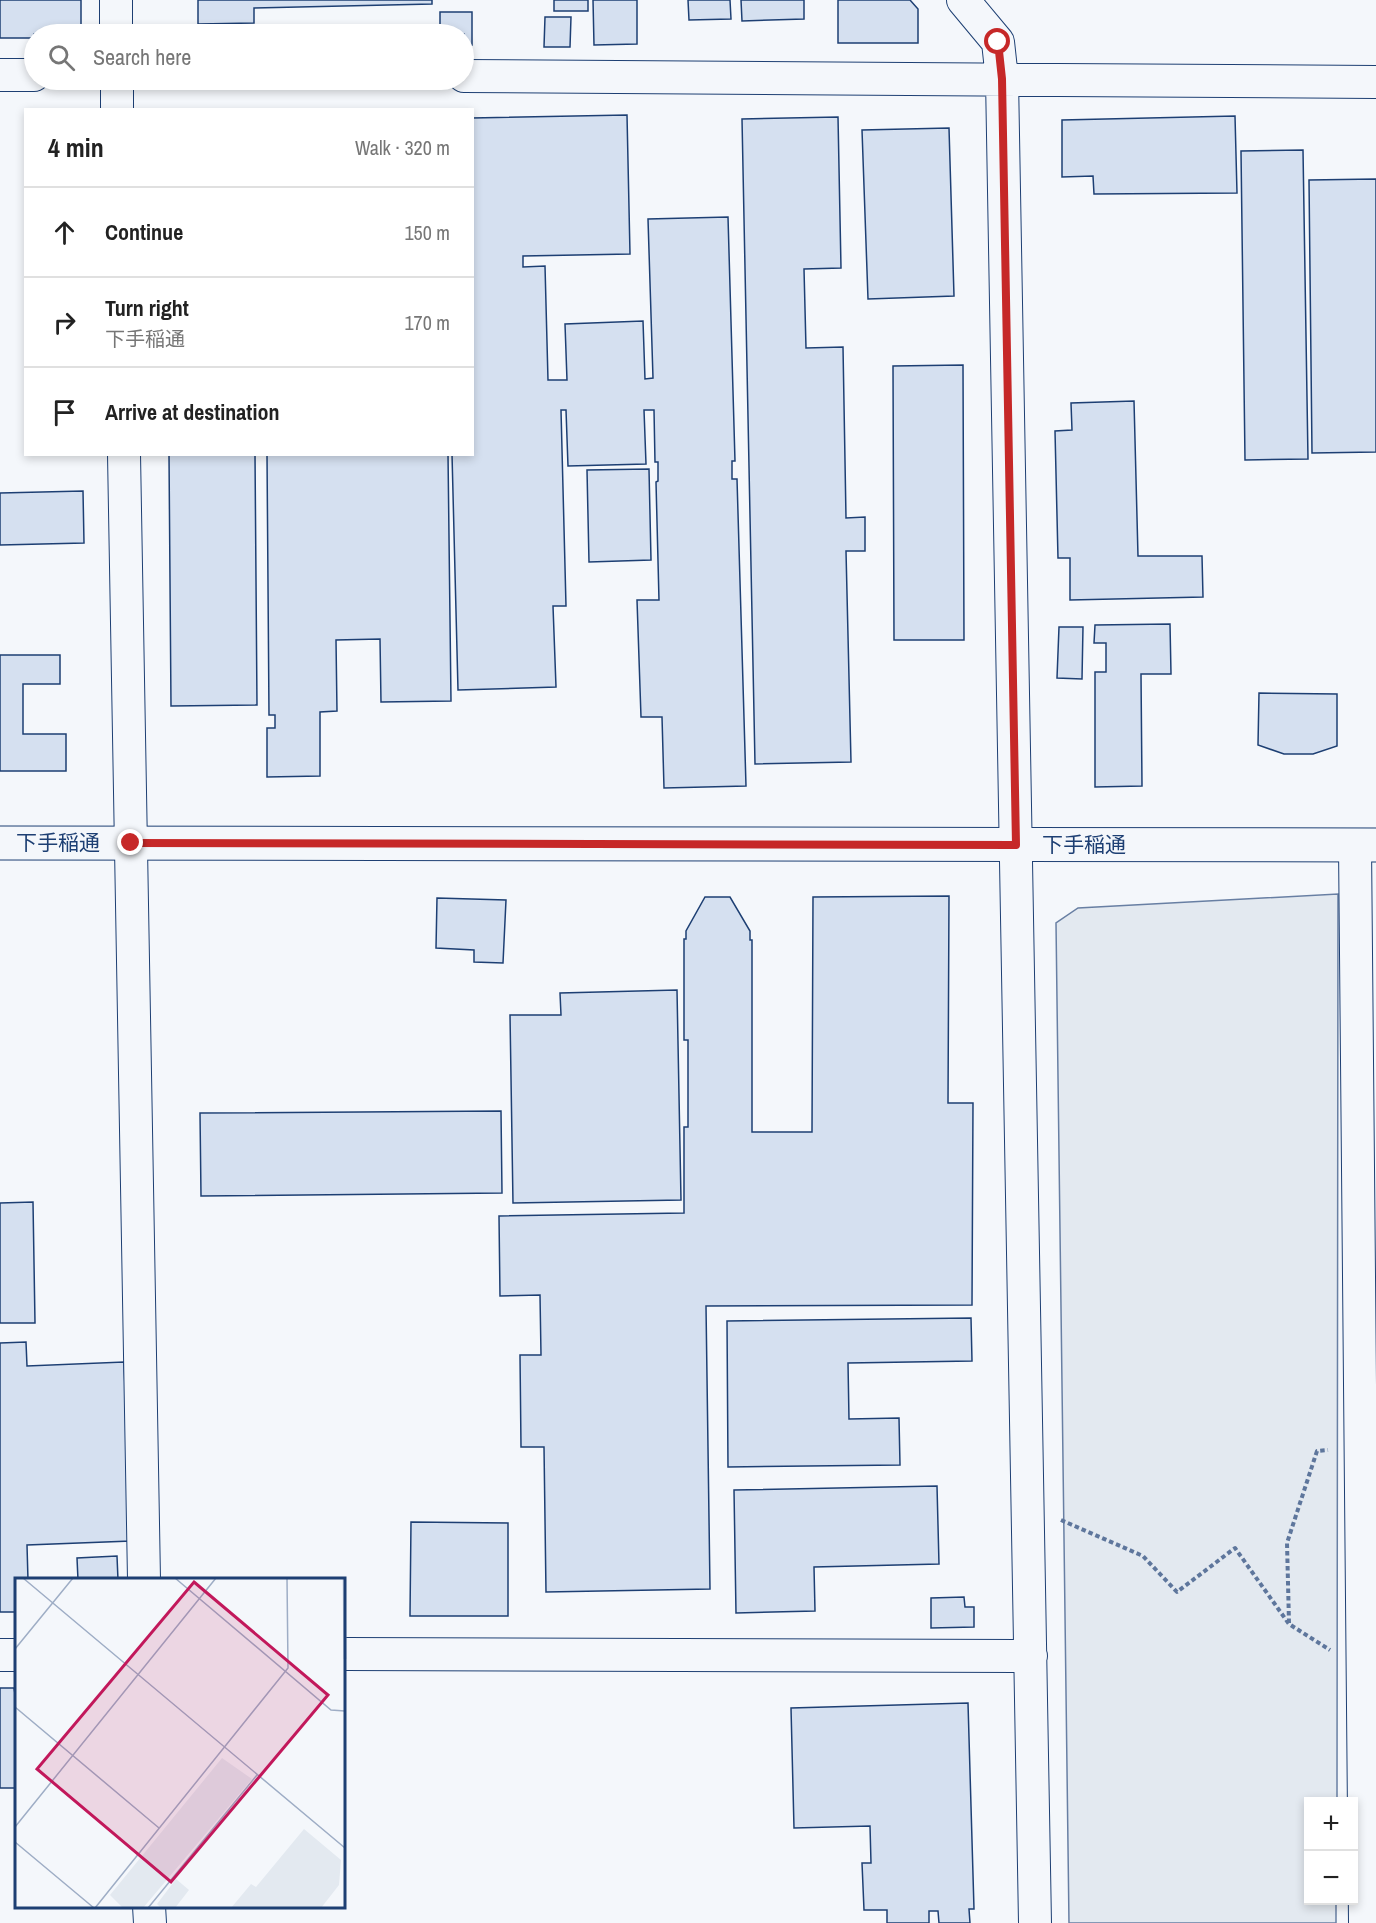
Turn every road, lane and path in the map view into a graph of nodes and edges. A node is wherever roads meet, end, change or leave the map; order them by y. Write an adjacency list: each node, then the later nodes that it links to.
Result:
1 (116, 0): 3 (street)
2 (963, 0): 7 (street)
3 (116, 24)
4 (0, 75): 5 (street)
5 (24, 75)
6 (474, 76): 7 (street)
7 (1002, 79): 8 (street); 14 (street)
8 (1376, 82)
9 (117, 90): 10 (street)
10 (117, 108)
11 (124, 456): 13 (street)
12 (0, 843): 13 (main road, 下手稲通)
13 (131, 843): 14 (main road, 下手稲通); 18 (street)
14 (1016, 845): 15 (main road, 下手稲通); 17 (street)
15 (1365, 845): 16 (street)
16 (1360, 1447): 19 (path); 22 (street)
17 (1028, 1505): 19 (path); 21 (street)
18 (144, 1578)
19 (1289, 1624): 22 (path)
20 (345, 1654): 21 (street)
21 (1031, 1656): 25 (street)
22 (1363, 1671): 26 (street)
23 (149, 1908): 24 (street)
24 (150, 1923)
25 (1035, 1923)
26 (1365, 1923)

